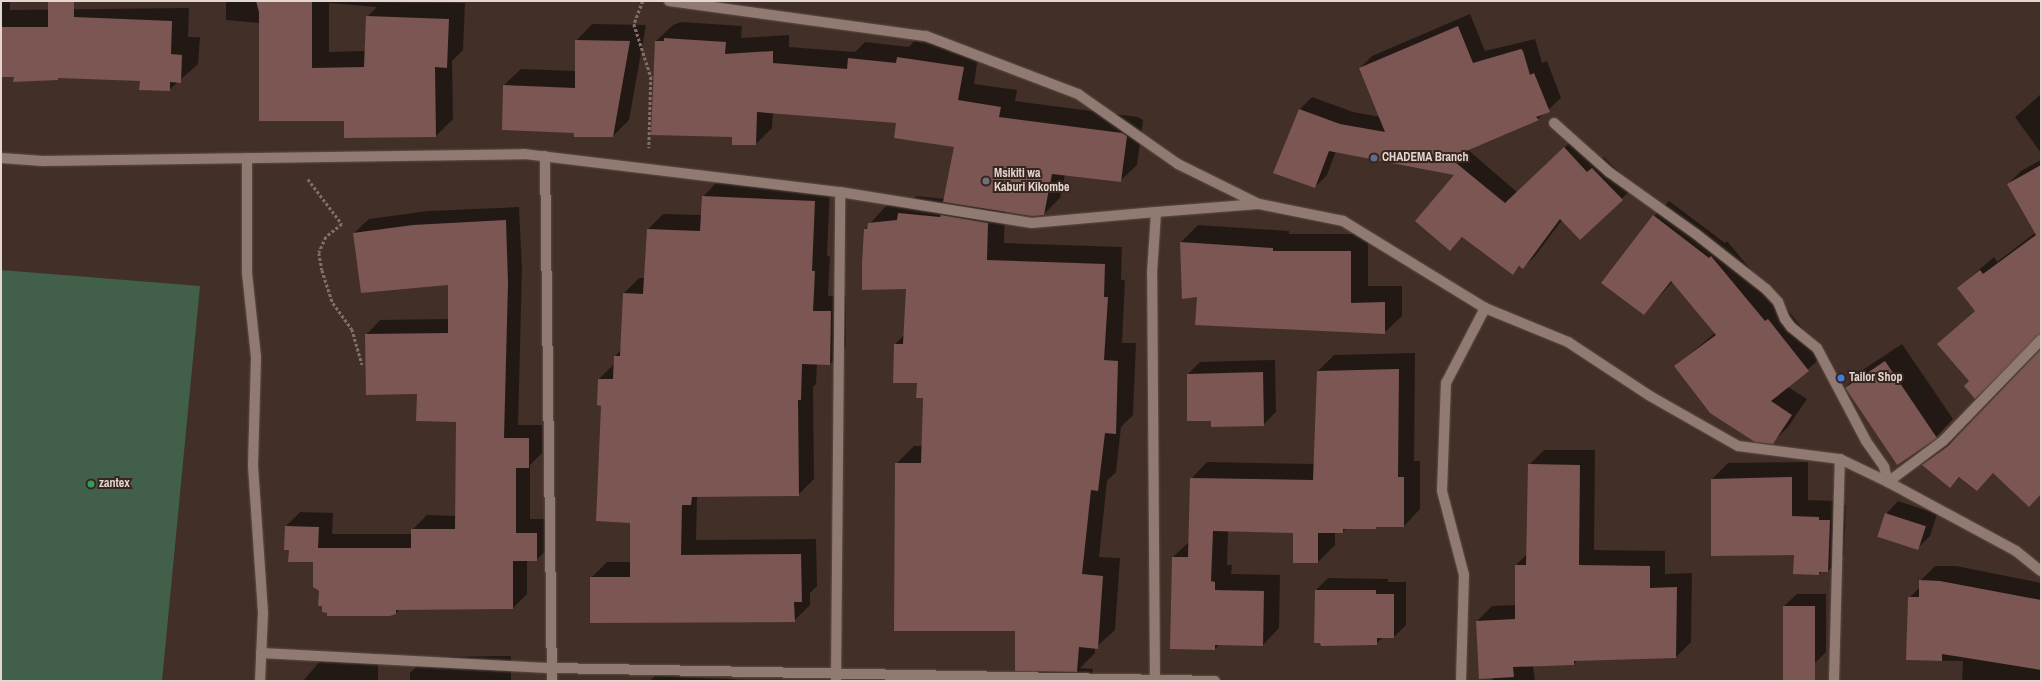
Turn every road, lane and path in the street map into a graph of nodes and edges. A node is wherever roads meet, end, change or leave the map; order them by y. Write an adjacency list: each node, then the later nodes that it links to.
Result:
1 (643, 1): 8 (path)
2 (669, 1): 10 (street)
3 (1554, 123): 16 (street)
4 (545, 156): 5 (street); 8 (street); 19 (street)
5 (296, 157): 7 (street); 14 (path)
6 (1, 158): 7 (street)
7 (247, 158): 18 (street)
8 (631, 167): 9 (street)
9 (840, 192): 11 (street); 20 (street)
10 (1259, 204): 11 (street); 12 (street)
11 (1156, 212): 21 (street)
12 (1484, 308): 15 (street); 25 (street)
13 (2041, 340): 16 (street)
14 (362, 365)
15 (1840, 459): 16 (street); 26 (street)
16 (1888, 482): 17 (street)
17 (2041, 571)
18 (261, 653): 19 (street); 22 (street)
19 (552, 668): 20 (street); 23 (street)
20 (836, 678): 21 (street)
21 (1155, 680): 24 (street)
22 (260, 681)
23 (552, 681)
24 (1215, 681)
25 (1461, 681)
26 (1834, 681)

